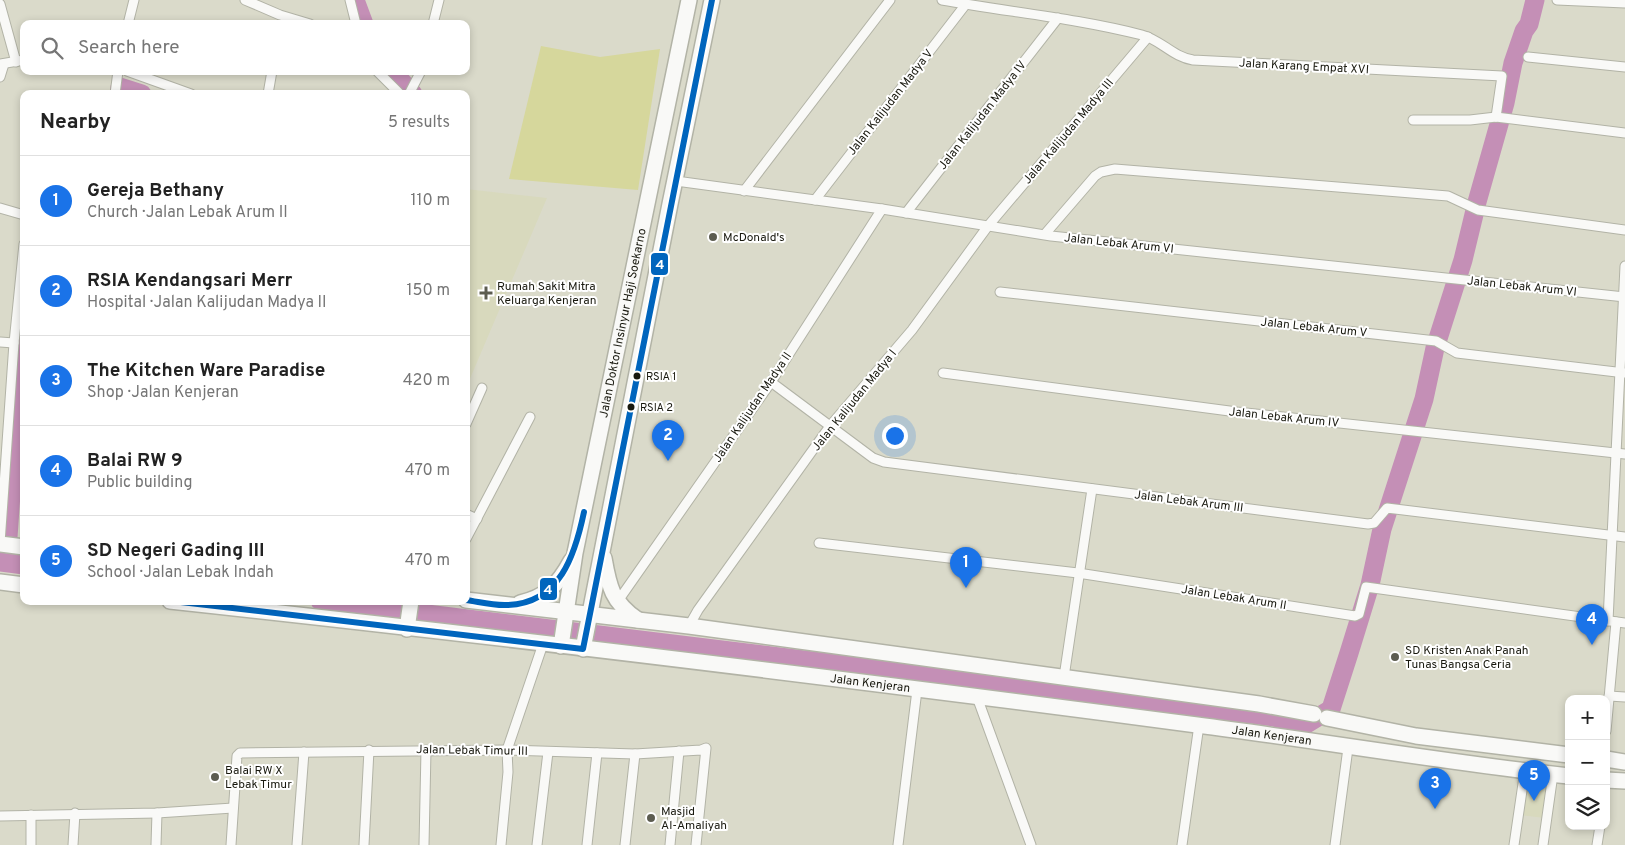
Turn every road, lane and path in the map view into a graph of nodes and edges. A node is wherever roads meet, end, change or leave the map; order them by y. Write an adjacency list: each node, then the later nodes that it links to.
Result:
1 (134, 0): 15 (street)
2 (245, 0): 14 (street)
3 (350, 0): 16 (street)
4 (439, 0): 17 (street)
5 (689, 0): 37 (main road, Jalan Doktor Insinyur Haji Soekarno)
6 (712, 0): 38 (main road, Jalan Doktor Insinyur Haji Soekarno)
7 (890, 0): 39 (street)
8 (942, 0): 12 (street, Jalan Karang Empat XVI)
9 (1557, 0): 10 (street)
10 (1625, 3)
11 (0, 4): 20 (street)
12 (966, 4): 13 (street, Jalan Karang Empat XVI); 41 (street, Jalan Kalijudan Madya V)
13 (1058, 18): 18 (street, Jalan Karang Empat XVI); 45 (street, Jalan Kalijudan Madya IV)
14 (279, 19)
15 (129, 20)
16 (355, 20)
17 (435, 20)
18 (1148, 37): 34 (street, Jalan Karang Empat XVI); 47 (street, Jalan Kalijudan Madya III)
19 (1528, 58): 22 (street)
20 (20, 61): 21 (street)
21 (2, 64): 28 (street)
22 (1625, 67)
23 (117, 75): 29 (street)
24 (139, 75): 30 (street)
25 (271, 75): 31 (street)
26 (381, 75): 32 (street)
27 (419, 75): 33 (street)
28 (0, 77)
29 (116, 90)
30 (180, 90)
31 (269, 90)
32 (396, 90)
33 (411, 90)
34 (1500, 118): 35 (street); 36 (street)
35 (1413, 120)
36 (1625, 133)
37 (653, 179): 38 (main road); 40 (main road, Jalan Doktor Insinyur Haji Soekarno)
38 (676, 181): 39 (street); 42 (main road, Jalan Doktor Insinyur Haji Soekarno)
39 (744, 192): 41 (street)
40 (650, 199): 42 (main road); 74 (main road, Jalan Doktor Insinyur Haji Soekarno)
41 (814, 200): 44 (street)
42 (670, 204): 73 (main road, Jalan Doktor Insinyur Haji Soekarno)
43 (0, 208): 46 (street)
44 (882, 209): 45 (street); 58 (street, Jalan Kalijudan Madya II)
45 (906, 213): 47 (street)
46 (20, 214)
47 (988, 226): 49 (street); 62 (street, Jalan Kalijudan Madya I)
48 (1625, 230): 49 (street, Jalan Lebak Arum VI)
49 (1045, 234): 53 (street, Jalan Lebak Arum VI)
50 (1625, 266): 53 (street)
51 (20, 284): 55 (street)
52 (1000, 292): 56 (street, Jalan Lebak Arum V)
53 (1624, 296): 56 (street)
54 (0, 342): 55 (street)
55 (14, 344): 71 (street)
56 (1623, 372): 63 (street)
57 (943, 373): 63 (street, Jalan Lebak Arum IV)
58 (771, 382): 62 (street, Jalan Lebak Arum III); 79 (street, Jalan Kalijudan Madya II)
59 (482, 388): 60 (street)
60 (470, 415)
61 (530, 417): 66 (street)
62 (830, 426): 64 (street, Jalan Lebak Arum III); 88 (street, Jalan Kalijudan Madya I)
63 (1620, 454): 68 (street)
64 (1092, 489): 68 (street, Jalan Lebak Arum III); 75 (street)
65 (470, 516): 66 (street)
66 (477, 519): 67 (street)
67 (470, 532)
68 (1613, 536): 69 (street, Jalan Lebak Arum III); 86 (street)
69 (1625, 537)
70 (819, 543): 75 (street, Jalan Lebak Arum II)
71 (0, 544): 72 (main road)
72 (20, 546)
73 (602, 546): 79 (main road); 84 (main road, Jalan Doktor Insinyur Haji Soekarno)
74 (575, 553): 82 (main road); 83 (main road, Jalan Doktor Insinyur Haji Soekarno)
75 (1078, 573): 86 (street, Jalan Lebak Arum II); 92 (street)
76 (0, 582): 77 (main road)
77 (20, 584)
78 (470, 601): 82 (main road)
79 (618, 602): 85 (main road)
80 (210, 605): 87 (main road, Jalan Kenjeran)
81 (410, 605): 87 (main road)
82 (511, 606): 83 (main road)
83 (565, 616): 84 (main road); 89 (main road, Jalan Doktor Insinyur Haji Soekarno)
84 (590, 618): 85 (main road); 91 (main road, Jalan Doktor Insinyur Haji Soekarno)
85 (639, 620): 88 (main road)
86 (1616, 622): 94 (street)
87 (408, 625): 90 (main road, Jalan Kenjeran)
88 (689, 626): 92 (main road)
89 (561, 643): 90 (main road, Jalan Kenjeran); 91 (main road, Jalan Kenjeran)
90 (543, 644): 101 (street)
91 (584, 646): 93 (main road, Jalan Kenjeran)
92 (1064, 677): 107 (main road)
93 (917, 690): 95 (main road, Jalan Kenjeran); 134 (street)
94 (1610, 696): 96 (street)
95 (977, 697): 97 (main road, Jalan Kenjeran); 135 (street)
96 (1625, 697)
97 (1199, 725): 98 (main road, Jalan Kenjeran); 136 (street)
98 (1348, 748): 110 (main road, Jalan Kenjeran); 137 (street)
99 (369, 750): 100 (street, Jalan Lebak Timur III); 103 (street, Jalan Lebak Timur III); 126 (street)
100 (426, 750): 101 (street, Jalan Lebak Timur III); 127 (street)
101 (507, 750): 104 (street, Jalan Lebak Timur III); 128 (street)
102 (679, 751): 106 (street, Jalan Lebak Timur III); 132 (street); 133 (street, Jalan Lebak Timur III)
103 (304, 752): 115 (street, Jalan Lebak Timur III); 125 (street)
104 (548, 752): 105 (street, Jalan Lebak Timur III); 129 (street)
105 (597, 753): 106 (street, Jalan Lebak Timur III); 130 (street)
106 (636, 754): 131 (street)
107 (1565, 755)
108 (1610, 760): 109 (main road)
109 (1625, 762)
110 (1525, 770): 111 (main road, Jalan Kenjeran); 138 (street)
111 (1552, 774): 112 (main road, Jalan Kenjeran); 139 (street)
112 (1565, 776)
113 (1610, 780): 114 (main road)
114 (1625, 781)
115 (233, 808): 117 (street); 124 (street)
116 (75, 813): 117 (street); 118 (street); 122 (street)
117 (157, 813): 123 (street)
118 (31, 815): 119 (street); 121 (street)
119 (0, 816)
120 (1599, 830): 140 (street)
121 (30, 845)
122 (73, 845)
123 (156, 845)
124 (230, 845)
125 (297, 845)
126 (364, 845)
127 (424, 845)
128 (501, 845)
129 (537, 845)
130 (587, 845)
131 (626, 845)
132 (670, 845)
133 (696, 845)
134 (898, 845)
135 (1031, 845)
136 (1182, 845)
137 (1335, 845)
138 (1514, 845)
139 (1543, 845)
140 (1597, 845)

